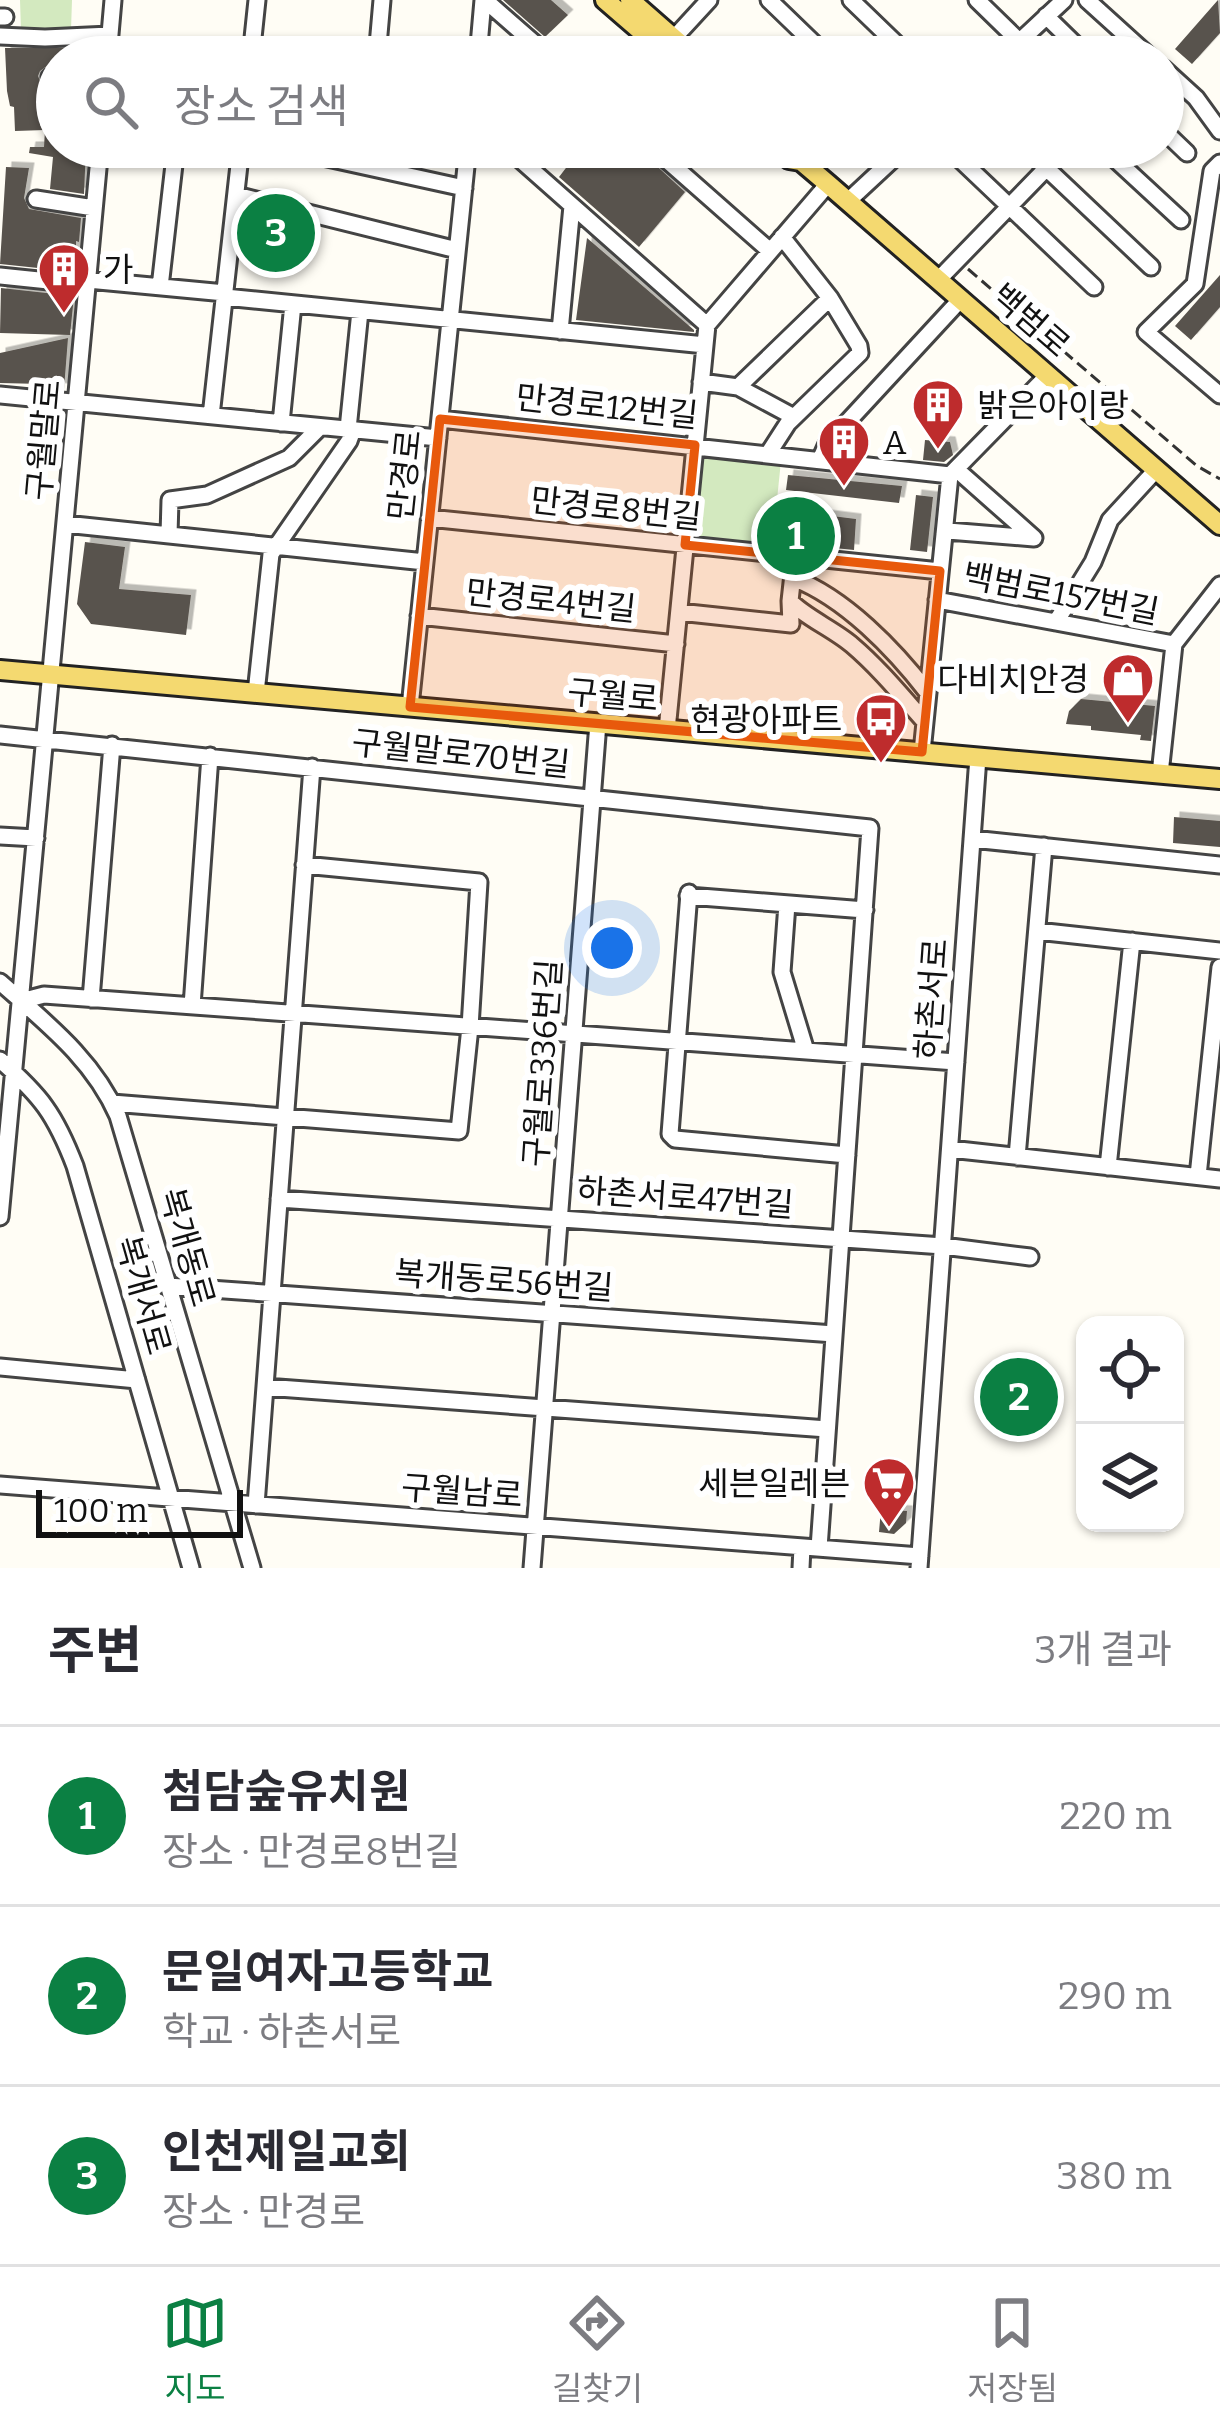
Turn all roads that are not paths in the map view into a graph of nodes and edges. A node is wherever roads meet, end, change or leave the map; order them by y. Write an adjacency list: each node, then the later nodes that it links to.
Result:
1 (113, 0): 14 (street)
2 (257, 0): 17 (street)
3 (382, 0): 18 (street)
4 (484, 0): 19 (street); 20 (street)
5 (604, 0): 21 (main road)
6 (630, 0): 22 (main road)
7 (709, 0): 23 (street)
8 (769, 0): 24 (street)
9 (851, 0): 25 (street)
10 (977, 0): 26 (street)
11 (1064, 0): 13 (street)
12 (1088, 0): 29 (street)
13 (1046, 16): 27 (street); 28 (street)
14 (110, 35): 16 (street)
15 (0, 36): 30 (street)
16 (88, 36)
17 (253, 36)
18 (379, 36)
19 (480, 36)
20 (526, 36)
21 (655, 36)
22 (662, 36)
23 (681, 36)
24 (806, 36)
25 (888, 36)
26 (1014, 36)
27 (1024, 36)
28 (1066, 36)
29 (1127, 36)
30 (36, 38)
31 (1184, 87): 32 (street)
32 (1220, 131)
33 (1184, 151): 34 (street)
34 (1187, 154)
35 (1220, 163): 79 (street)
36 (98, 168): 55 (street, 구월말로)
37 (174, 168): 64 (street)
38 (239, 168): 50 (street)
39 (373, 168): 49 (street)
40 (466, 168): 49 (street, 만경로)
41 (529, 168): 53 (street)
42 (676, 168): 59 (street)
43 (813, 168): 48 (main road, 백범로)
44 (883, 168): 52 (street)
45 (968, 168): 54 (street)
46 (1046, 168): 54 (street); 60 (street)
47 (1125, 168): 56 (street)
48 (828, 184): 52 (main road, 백범로); 57 (street)
49 (464, 188): 58 (street, 만경로)
50 (236, 195): 58 (street); 66 (street)
51 (36, 199): 55 (street)
52 (848, 201): 62 (main road, 백범로)
53 (572, 206): 72 (street); 73 (street)
54 (1009, 206): 62 (street); 65 (street)
55 (94, 208): 63 (street, 구월말로)
56 (1181, 220)
57 (782, 237): 59 (street); 67 (street)
58 (458, 250): 71 (street, 만경로)
59 (770, 251): 72 (street)
60 (1151, 267)
61 (0, 277): 63 (street)
62 (938, 280): 68 (main road, 백범로)
63 (87, 283): 64 (street); 80 (street, 구월말로)
64 (160, 287): 66 (street)
65 (1094, 287)
66 (225, 295): 69 (street); 81 (street)
67 (830, 298): 77 (street); 82 (street)
68 (961, 299): 75 (main road, 백범로); 90 (street)
69 (293, 304): 70 (street); 84 (street)
70 (360, 310): 71 (street); 86 (street)
71 (450, 320): 73 (street); 83 (street, 만경로)
72 (707, 325): 74 (street)
73 (560, 331): 74 (street)
74 (705, 345): 76 (street)
75 (1048, 375): 91 (main road, 백범로); 92 (street)
76 (701, 382): 77 (street); 88 (street)
77 (738, 387): 82 (street)
78 (0, 395): 80 (street)
79 (1220, 395)
80 (76, 403): 81 (street); 94 (street, 구월말로)
81 (211, 416): 84 (street)
82 (794, 417): 89 (street)
83 (440, 419): 87 (street, 만경로); 88 (street, 만경로12번길)
84 (281, 423): 85 (street)
85 (320, 427): 86 (street); 97 (street)
86 (351, 430): 87 (street); 99 (street)
87 (438, 438): 93 (street, 만경로)
88 (695, 446): 89 (street, 만경로12번길); 98 (street)
89 (768, 454): 90 (street, 만경로12번길)
90 (820, 460): 92 (street, 만경로12번길)
91 (1156, 470): 95 (main road, 백범로); 109 (street)
92 (953, 472): 96 (street, 백범로157번길); 96 (street)
93 (429, 518): 98 (street, 만경로8번길); 101 (street, 만경로)
94 (65, 524): 97 (street); 113 (street, 구월말로)
95 (1220, 525)
96 (944, 534): 102 (street, 백범로157번길)
97 (169, 535): 99 (street)
98 (685, 545): 100 (street, 만경로8번길); 107 (street)
99 (277, 547): 101 (street); 114 (street)
100 (795, 556): 102 (street, 만경로8번길); 103 (street)
101 (425, 562): 108 (street, 만경로)
102 (940, 571): 105 (street, 백범로157번길)
103 (793, 578): 106 (street); 115 (street)
104 (1220, 584): 111 (street)
105 (937, 600): 109 (street, 백범로157번길); 115 (street, 백범로157번길)
106 (790, 601): 107 (street); 117 (street)
107 (679, 613): 110 (street)
108 (419, 616): 110 (street, 만경로4번길); 116 (street, 만경로)
109 (1056, 622): 111 (street, 백범로157번길)
110 (676, 644): 119 (street)
111 (1174, 644): 127 (street)
112 (0, 670): 113 (main road, 구월로)
113 (52, 674): 114 (main road, 구월로); 121 (street, 구월말로)
114 (256, 693): 116 (main road, 구월로)
115 (928, 693): 117 (street, 백범로157번길)
116 (410, 706): 118 (main road, 구월로)
117 (925, 722): 123 (street, 백범로157번길)
118 (598, 723): 119 (main road, 구월로); 129 (street, 구월로336번길)
119 (667, 730): 123 (main road, 구월로)
120 (0, 735): 121 (street)
121 (45, 739): 122 (street, 구월말로70번길); 131 (street, 구월말로)
122 (112, 746): 124 (street, 구월말로70번길); 143 (street)
123 (922, 752): 125 (main road, 구월로)
124 (210, 756): 126 (street, 구월말로70번길); 145 (street)
125 (978, 758): 127 (main road, 구월로); 132 (street, 하촌서로)
126 (311, 767): 129 (street, 구월말로70번길); 135 (street)
127 (1160, 774): 128 (main road, 구월로)
128 (1220, 779)
129 (592, 798): 137 (street, 구월말로70번길); 148 (street, 구월로336번길)
130 (0, 836): 131 (street)
131 (36, 838): 144 (street, 구월말로)
132 (972, 839): 133 (street); 153 (street, 하촌서로)
133 (1044, 846): 134 (street); 138 (street)
134 (1220, 865)
135 (304, 866): 146 (street); 147 (street)
136 (787, 904): 137 (street); 149 (street); 150 (street)
137 (865, 910): 151 (street)
138 (1036, 931): 139 (street); 159 (street)
139 (1132, 941): 140 (street); 160 (street)
140 (1220, 951)
141 (1220, 967): 161 (street)
142 (0, 982): 144 (street, 복개동로)
143 (92, 999): 144 (street); 145 (street)
144 (20, 1001): 154 (street, 구월말로); 155 (street, 복개동로)
145 (192, 1006): 146 (street)
146 (293, 1014): 147 (street); 156 (street)
147 (470, 1027): 148 (street); 156 (street)
148 (574, 1033): 149 (street); 166 (street, 구월로336번길)
149 (677, 1041): 150 (street); 158 (street)
150 (806, 1051): 151 (street)
151 (854, 1054): 153 (street); 158 (street)
152 (0, 1060): 154 (street, 복개서로)
153 (956, 1063): 157 (street, 하촌서로)
154 (14, 1072): 163 (street, 구월말로); 175 (street, 복개서로)
155 (112, 1103): 156 (street); 170 (street, 복개동로)
156 (285, 1118): 164 (street)
157 (950, 1149): 159 (street); 168 (street, 하촌서로)
158 (847, 1155): 167 (street)
159 (1018, 1156): 160 (street)
160 (1108, 1166): 161 (street)
161 (1198, 1176): 162 (street)
162 (1220, 1179)
163 (2, 1184): 165 (street, 구월말로)
164 (279, 1199): 166 (street, 하촌서로47번길); 171 (street)
165 (0, 1216)
166 (560, 1218): 167 (street, 하촌서로47번길); 172 (street, 구월로336번길)
167 (841, 1238): 168 (street, 하촌서로47번길); 173 (street)
168 (943, 1246): 169 (street); 185 (street, 하촌서로)
169 (1030, 1257)
170 (169, 1286): 171 (street, 복개동로56번길); 181 (street, 복개동로)
171 (272, 1293): 172 (street, 복개동로56번길); 176 (street)
172 (550, 1313): 173 (street, 복개동로56번길); 177 (street, 구월로336번길)
173 (834, 1334): 178 (street)
174 (0, 1366): 175 (street)
175 (136, 1380): 180 (street, 복개서로)
176 (265, 1387): 177 (street); 182 (street)
177 (544, 1408): 178 (street); 183 (street, 구월로336번길)
178 (827, 1429): 184 (street)
179 (0, 1485): 180 (street, 구월남로)
180 (169, 1498): 181 (street, 구월남로); 186 (street, 복개서로)
181 (232, 1503): 182 (street, 구월남로); 187 (street, 복개동로)
182 (256, 1505): 183 (street, 구월남로)
183 (535, 1526): 184 (street, 구월남로); 188 (street, 구월로336번길)
184 (810, 1548): 185 (street, 구월남로); 189 (street)
185 (919, 1562)
186 (191, 1568)
187 (252, 1568)
188 (532, 1568)
189 (801, 1568)

